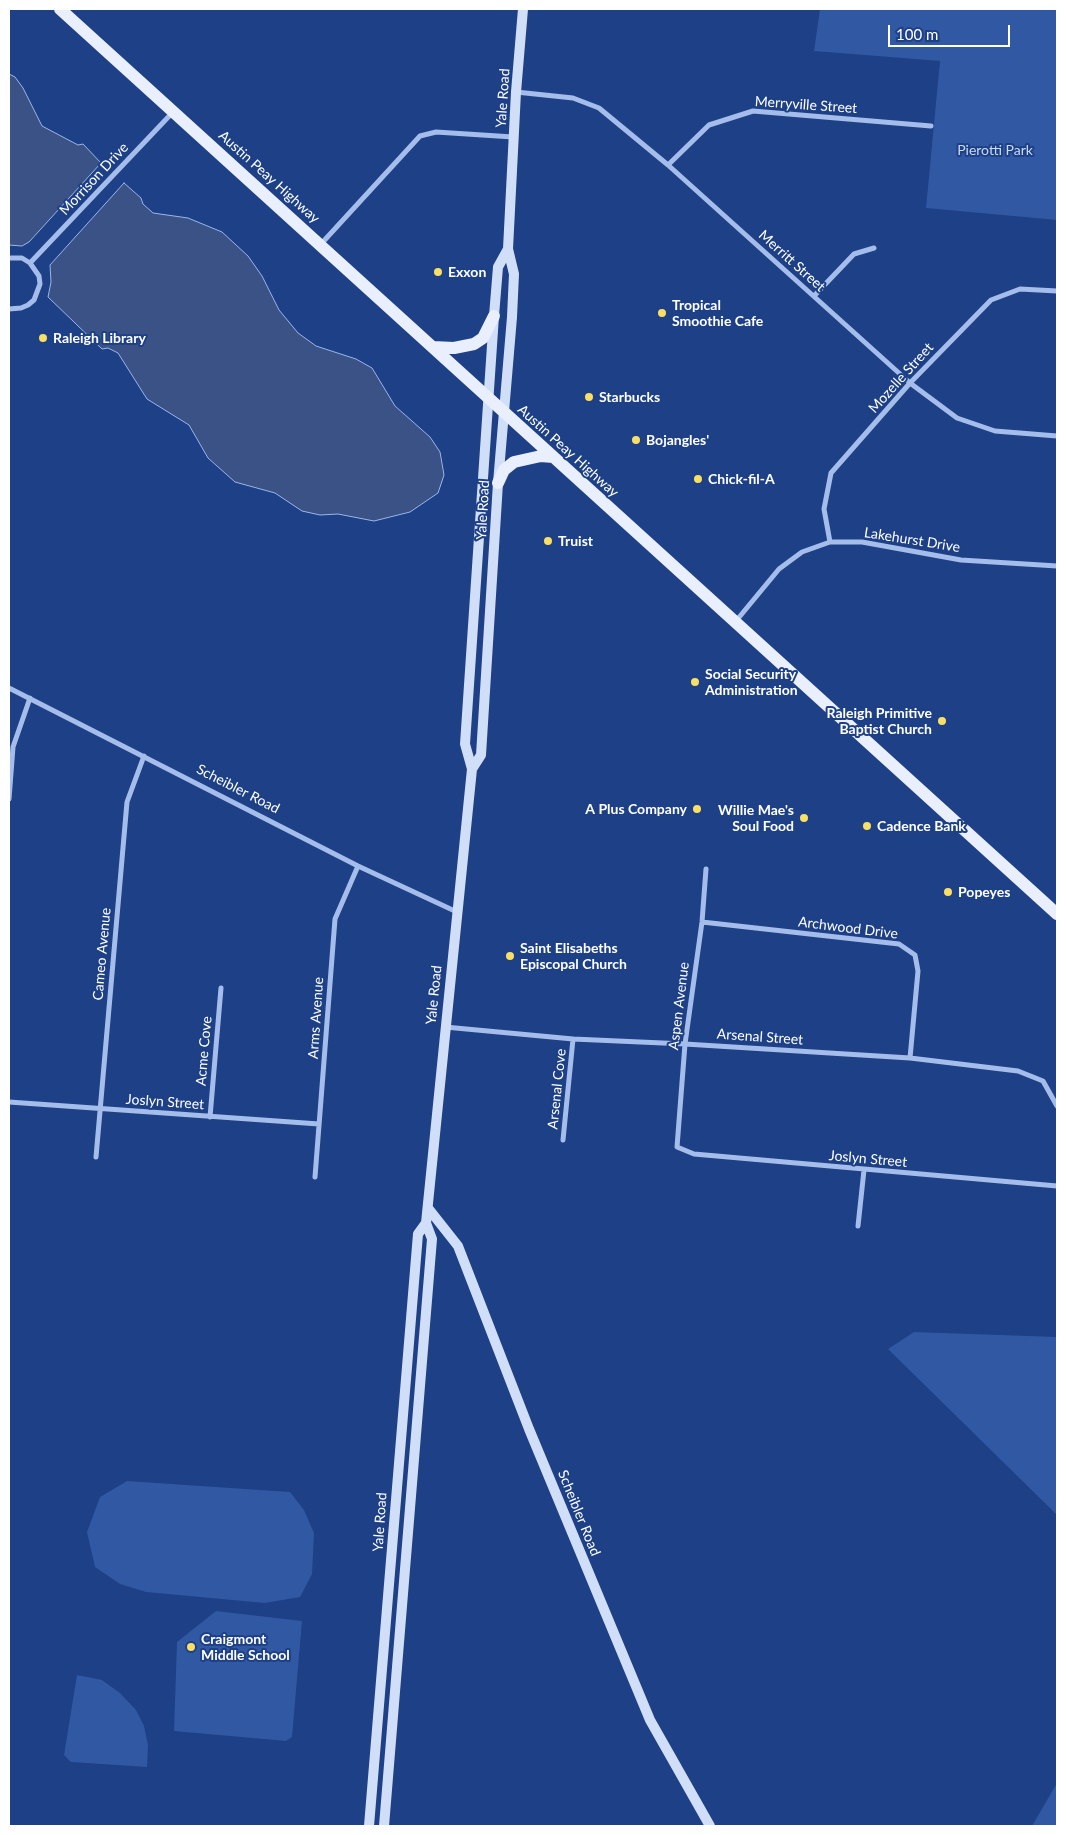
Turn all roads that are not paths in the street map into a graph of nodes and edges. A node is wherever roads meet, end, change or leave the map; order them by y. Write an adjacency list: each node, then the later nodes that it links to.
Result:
1 (60, 9): 4 (main road, Austin Peay Highway)
2 (523, 9): 3 (main road, Yale Road)
3 (516, 92): 6 (main road, Yale Road); 7 (street, Merritt Street)
4 (174, 111): 8 (main road, Austin Peay Highway); 12 (street, Morrison Drive)
5 (931, 126): 7 (street, Merryville Street)
6 (514, 137): 8 (street); 10 (main road, Yale Road)
7 (668, 165): 14 (street, Merritt Street)
8 (321, 244): 17 (main road, Austin Peay Highway)
9 (874, 248): 14 (street)
10 (508, 249): 16 (main road, Yale Road); 20 (main road, Yale Road)
11 (9, 258): 12 (street)
12 (30, 263): 15 (street)
13 (1057, 291): 18 (street, Mozelle Street)
14 (814, 296): 18 (street, Merritt Street)
15 (9, 308)
16 (494, 316): 17 (main road); 19 (main road, Yale Road)
17 (433, 347): 19 (main road, Austin Peay Highway)
18 (910, 383): 21 (street, Merritt Street); 24 (street, Mozelle Street)
19 (489, 399): 20 (main road, Austin Peay Highway); 30 (main road, Yale Road)
20 (504, 414): 22 (main road, Austin Peay Highway); 23 (main road, Yale Road)
21 (1057, 436)
22 (553, 457): 23 (main road); 26 (main road, Austin Peay Highway)
23 (498, 483): 30 (main road, Yale Road)
24 (830, 542): 25 (street, Lakehurst Drive); 26 (street, Lakehurst Drive)
25 (1057, 566)
26 (736, 622): 35 (main road, Austin Peay Highway)
27 (9, 688): 28 (street, Scheibler Road)
28 (30, 698): 29 (street, Scheibler Road); 31 (street)
29 (144, 756): 32 (street, Scheibler Road); 44 (street, Cameo Avenue)
30 (472, 769): 34 (main road, Yale Road)
31 (9, 799)
32 (358, 866): 34 (street, Scheibler Road); 46 (street, Arms Avenue)
33 (706, 869): 36 (street, Aspen Avenue)
34 (457, 912): 38 (main road, Yale Road)
35 (1057, 914)
36 (702, 922): 40 (street, Aspen Avenue); 41 (street, Archwood Drive)
37 (221, 988): 45 (street, Acme Cove)
38 (444, 1027): 39 (street, Arsenal Street); 53 (main road, Yale Road)
39 (573, 1039): 40 (street, Arsenal Street); 47 (street, Arsenal Cove)
40 (685, 1044): 41 (street, Arsenal Street); 48 (street, Aspen Avenue)
41 (910, 1058): 43 (street, Arsenal Street)
42 (9, 1102): 44 (street, Joslyn Street)
43 (1057, 1106)
44 (100, 1109): 45 (street, Joslyn Street); 49 (street, Cameo Avenue)
45 (210, 1117): 46 (street, Joslyn Street)
46 (319, 1124): 51 (street, Arms Avenue)
47 (563, 1140)
48 (677, 1147): 50 (street, Joslyn Street)
49 (96, 1157)
50 (864, 1170): 52 (street, Joslyn Street); 55 (street)
51 (315, 1177)
52 (1057, 1186)
53 (428, 1208): 54 (main road, Yale Road); 58 (main road, Scheibler Road)
54 (426, 1223): 56 (main road, Yale Road); 57 (main road, Yale Road)
55 (858, 1226)
56 (369, 1826)
57 (384, 1826)
58 (710, 1826)

